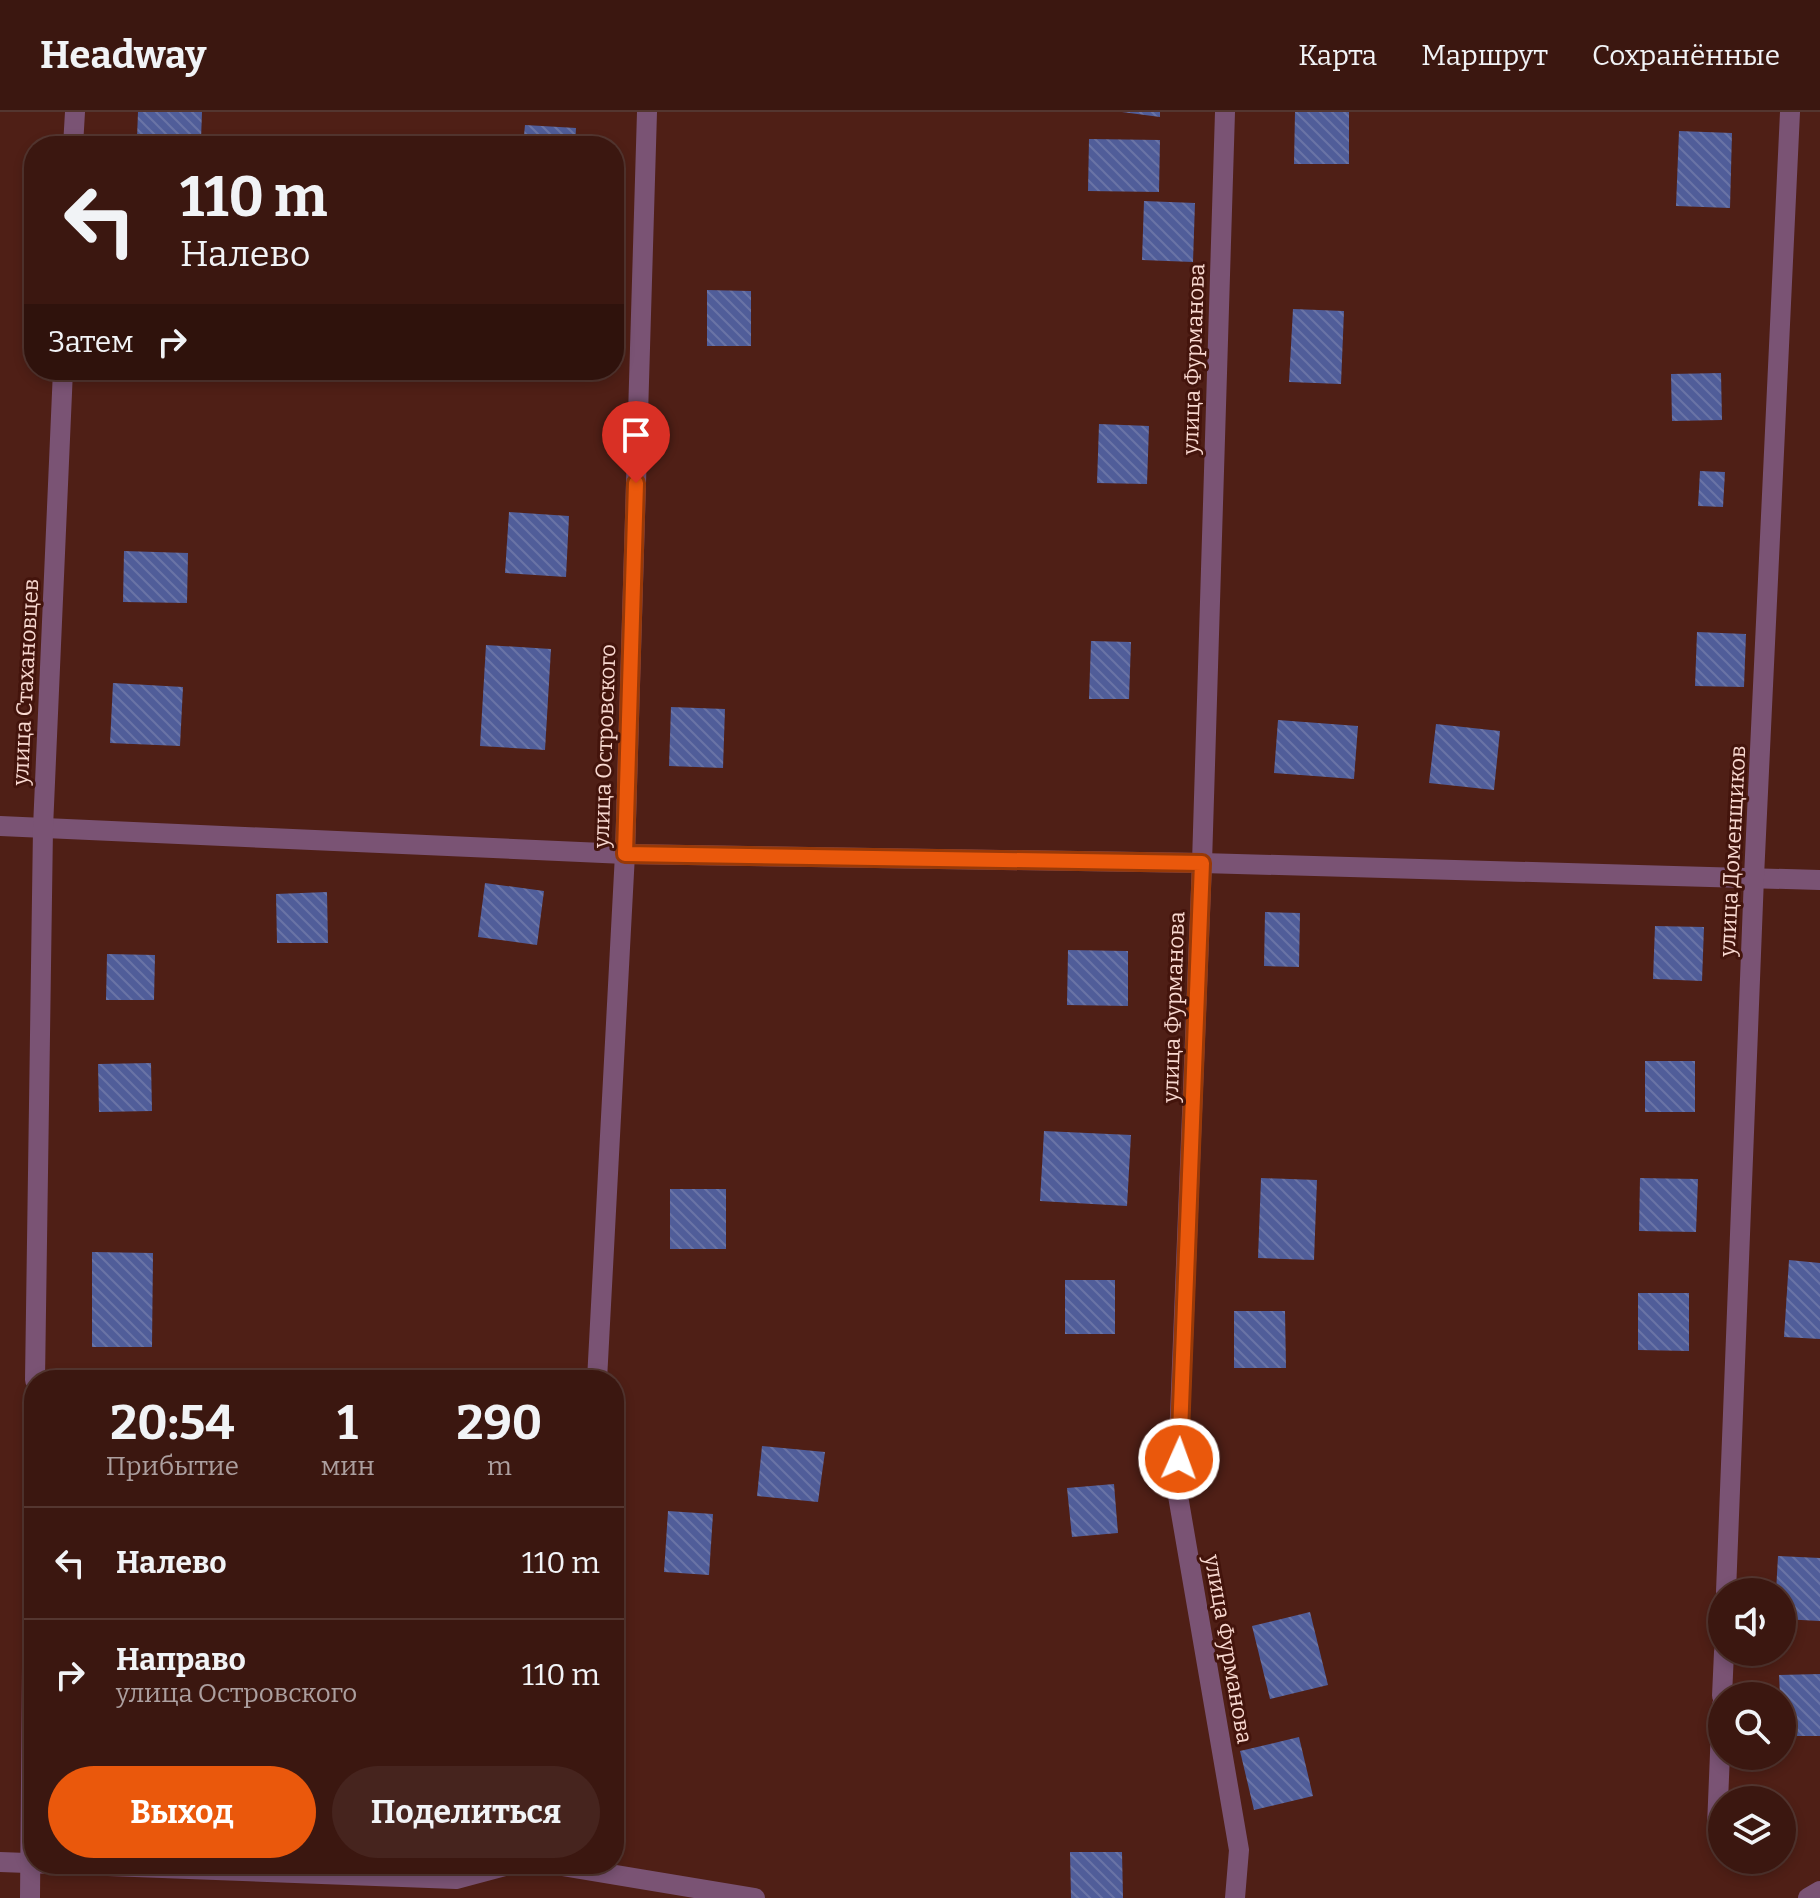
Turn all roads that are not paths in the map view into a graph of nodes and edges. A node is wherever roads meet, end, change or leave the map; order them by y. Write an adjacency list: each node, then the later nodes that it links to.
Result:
1 (75, 112): 5 (street)
2 (647, 112): 9 (street, улица Островского)
3 (1225, 112): 10 (street, улица Фурманова)
4 (1790, 112): 11 (street, улица Доменщиков)
5 (74, 136)
6 (63, 380): 8 (street, улица Стахановцев)
7 (0, 826): 8 (street)
8 (43, 828): 9 (street); 13 (street, улица Стахановцев)
9 (625, 854): 10 (street); 14 (street, улица Островского)
10 (1202, 863): 11 (street); 25 (street, улица Фурманова)
11 (1754, 877): 12 (street); 15 (street, улица Доменщиков)
12 (1820, 880)
13 (35, 1370)
14 (598, 1370)
15 (1727, 1578)
16 (0, 1862): 17 (street)
17 (24, 1865)
18 (28, 1874): 23 (street)
19 (291, 1874): 20 (street)
20 (475, 1874)
21 (610, 1874): 24 (street)
22 (1820, 1891): 26 (street)
23 (30, 1898)
24 (755, 1898)
25 (1235, 1898)
26 (1808, 1898)

